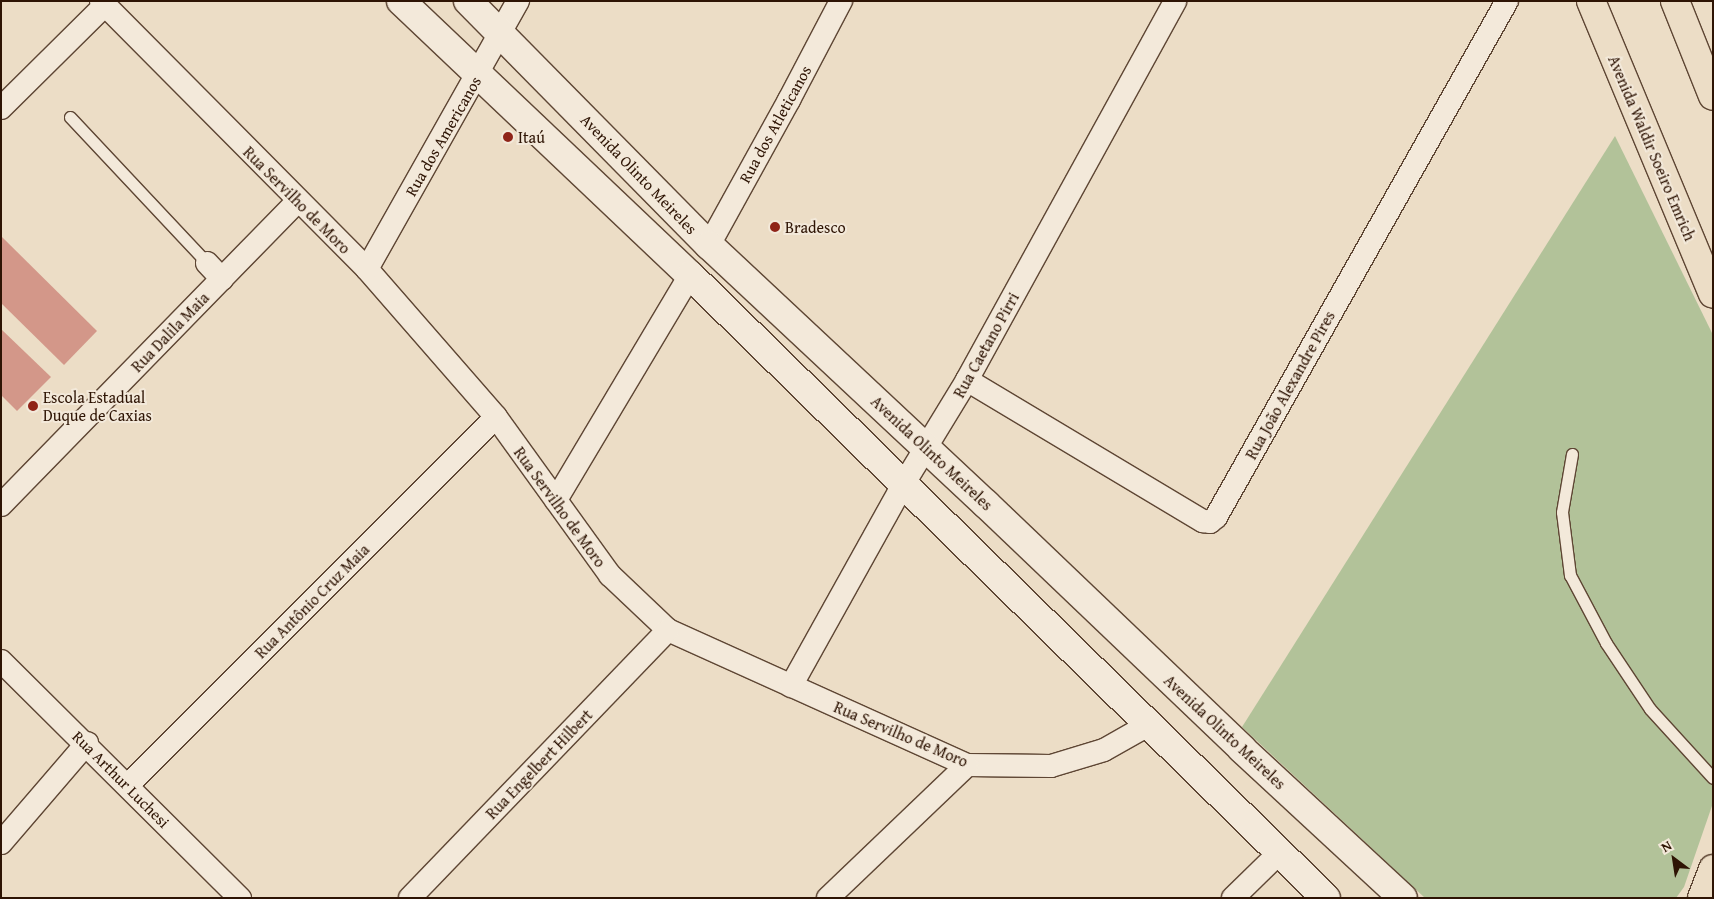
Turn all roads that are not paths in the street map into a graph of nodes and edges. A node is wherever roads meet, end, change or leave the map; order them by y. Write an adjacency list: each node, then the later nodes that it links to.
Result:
1 (400, 1): 11 (main road)
2 (468, 1): 10 (main road, Avenida Olinto Meireles)
3 (518, 1): 10 (street, Rua dos Americanos)
4 (840, 1): 16 (street, Rua dos Atleticanos)
5 (1175, 1): 21 (street, Rua Caetano Pirri)
6 (1507, 1): 21 (street, Rua João Alexandre Pires)
7 (1591, 1): 20 (main road, Avenida Waldir Soeiro Emrich)
8 (1675, 1): 12 (main road)
9 (103, 3): 13 (street); 15 (street, Rua Servilho de Moro)
10 (501, 33): 11 (street, Rua dos Americanos); 16 (main road, Avenida Olinto Meireles)
11 (478, 75): 17 (street, Rua dos Americanos); 19 (main road)
12 (1713, 96)
13 (1, 108)
14 (70, 117): 18 (lane)
15 (298, 201): 17 (street, Rua Servilho de Moro); 18 (street, Rua Dalila Maia)
16 (709, 245): 23 (main road, Avenida Olinto Meireles)
17 (367, 269): 22 (street, Rua Servilho de Moro)
18 (214, 271): 27 (street, Rua Dalila Maia)
19 (690, 276): 25 (main road); 26 (street)
20 (1713, 294)
21 (967, 380): 23 (street, Rua Caetano Pirri)
22 (496, 416): 26 (street, Rua Servilho de Moro); 35 (street, Rua Antônio Cruz Maia)
23 (925, 448): 25 (street, Rua Caetano Pirri); 45 (main road, Avenida Olinto Meireles)
24 (1572, 454): 34 (lane)
25 (904, 485): 30 (street, Rua Caetano Pirri); 31 (main road)
26 (556, 500): 28 (street, Rua Servilho de Moro)
27 (1, 505)
28 (668, 630): 30 (street, Rua Servilho de Moro); 41 (street, Rua Engelbert Hilbert)
29 (1, 661): 32 (street, Rua Arthur Luchesi)
30 (791, 686): 33 (street, Rua Servilho de Moro)
31 (1150, 724): 33 (street, Rua Servilho de Moro); 37 (main road)
32 (86, 743): 35 (street, Rua Arthur Luchesi); 36 (street)
33 (967, 765): 42 (street)
34 (1713, 778)
35 (128, 785): 40 (street, Rua Arthur Luchesi)
36 (1, 843)
37 (1279, 853): 39 (street); 44 (main road)
38 (1713, 869): 46 (main road)
39 (1256, 889): 43 (street)
40 (240, 898)
41 (410, 898)
42 (828, 898)
43 (1233, 898)
44 (1326, 898)
45 (1402, 898)
46 (1702, 898)

